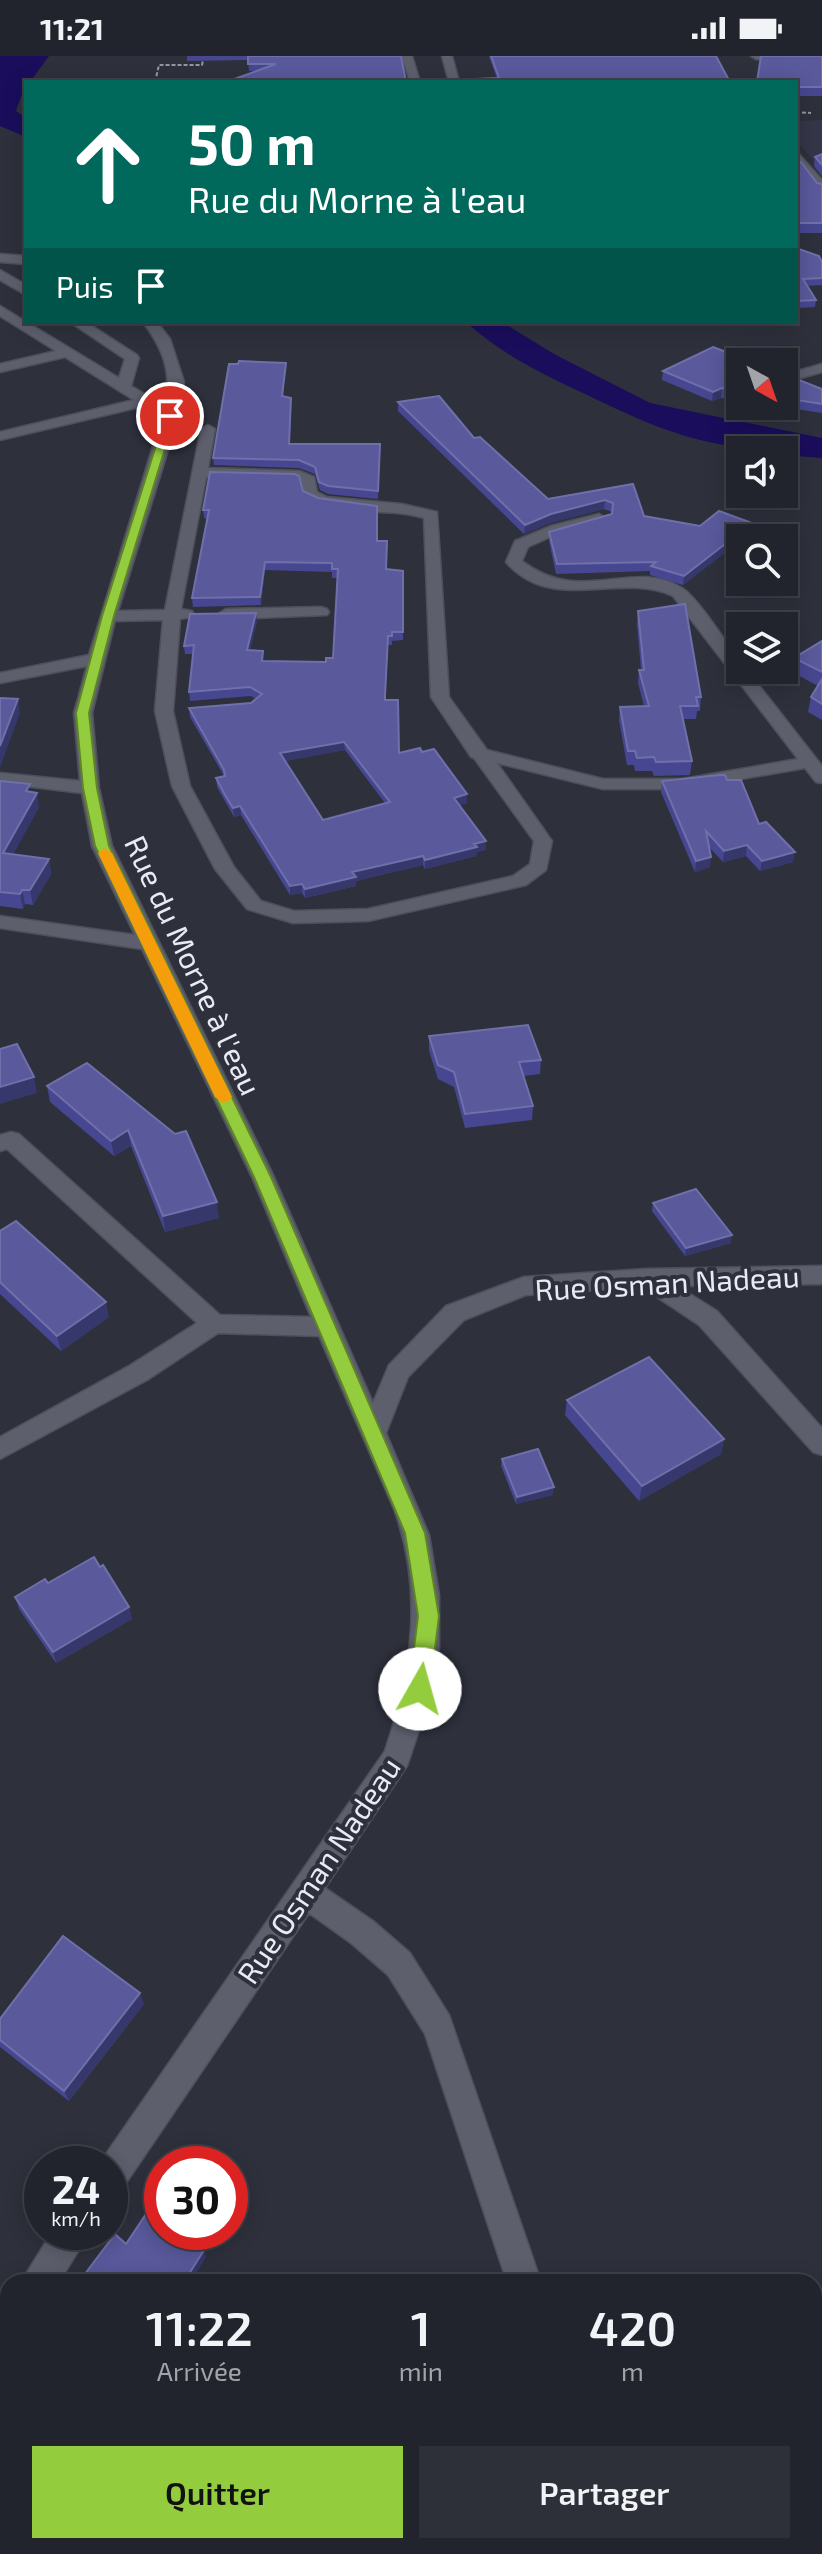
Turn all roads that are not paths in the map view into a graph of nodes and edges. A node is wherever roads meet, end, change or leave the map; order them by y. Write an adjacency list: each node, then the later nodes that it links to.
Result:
1 (407, 56): 5 (street)
2 (447, 56): 6 (street)
3 (756, 56): 4 (street)
4 (822, 58)
5 (414, 80)
6 (453, 80)
7 (798, 157): 8 (street)
8 (822, 188)
9 (24, 260): 10 (street)
10 (2, 261)
11 (0, 274): 12 (street)
12 (24, 290)
13 (0, 310): 16 (street)
14 (80, 324): 20 (street)
15 (152, 324): 22 (street, Rue du Morne à l'eau)
16 (67, 352): 17 (street); 20 (street)
17 (0, 368)
18 (822, 368): 19 (street)
19 (798, 373)
20 (124, 387): 21 (street)
21 (146, 401): 22 (street); 24 (street)
22 (170, 416): 29 (street, Rue du Morne à l'eau)
23 (208, 429): 25 (street)
24 (0, 436)
25 (199, 472): 28 (street); 32 (street)
26 (605, 517): 33 (street)
27 (321, 612): 28 (street)
28 (172, 614): 29 (street); 32 (street)
29 (108, 616): 30 (street, Rue du Morne à l'eau)
30 (97, 659): 31 (street); 36 (street, Rue du Morne à l'eau)
31 (0, 678)
32 (477, 753): 33 (street)
33 (810, 762): 35 (street)
34 (0, 778): 36 (street)
35 (822, 778)
36 (90, 788): 38 (street, Rue du Morne à l'eau)
37 (0, 922): 38 (street)
38 (148, 943): 43 (street, Rue du Morne à l'eau)
39 (0, 1143): 42 (street)
40 (822, 1275): 41 (street, Rue Osman Nadeau)
41 (646, 1278): 44 (street, Rue Osman Nadeau); 45 (street)
42 (214, 1324): 43 (street); 46 (street)
43 (326, 1327): 44 (street, Rue du Morne à l'eau)
44 (373, 1433): 47 (street, Rue Osman Nadeau)
45 (822, 1445)
46 (0, 1449)
47 (305, 1892): 48 (street, Rue Osman Nadeau); 51 (street)
48 (128, 2151)
49 (60, 2250): 50 (street)
50 (44, 2274)
51 (521, 2274)

